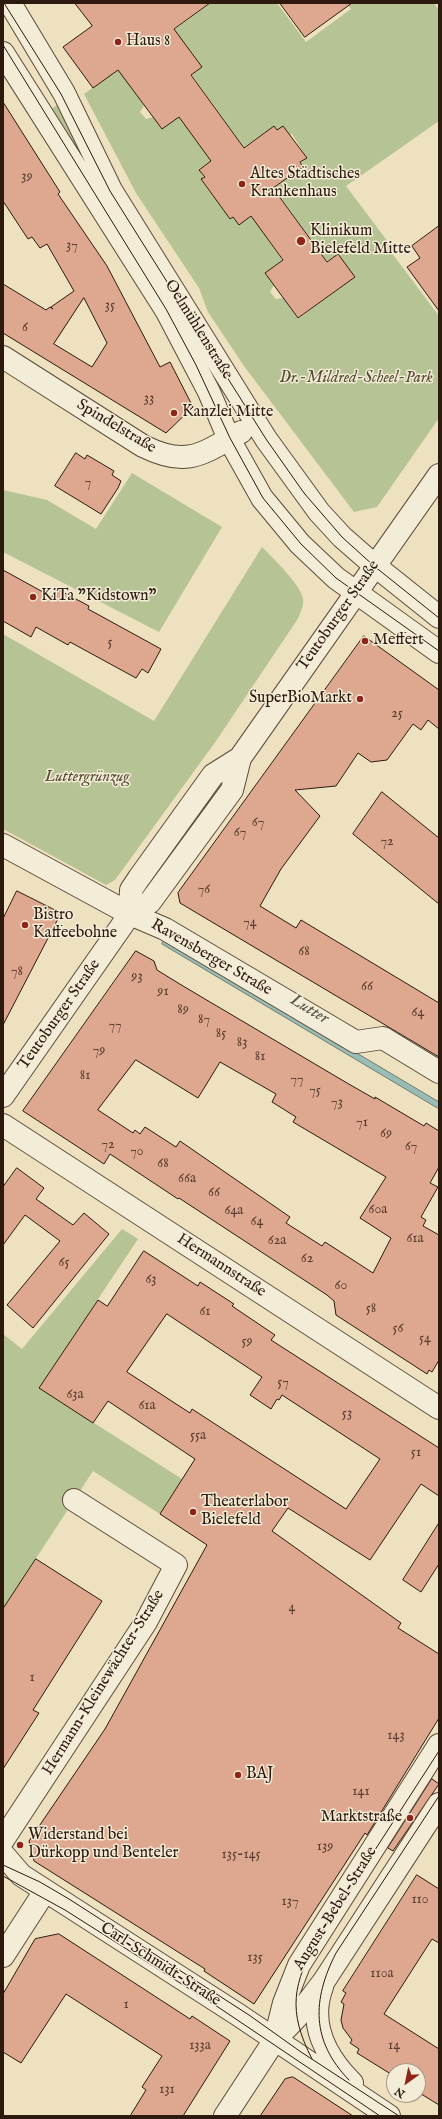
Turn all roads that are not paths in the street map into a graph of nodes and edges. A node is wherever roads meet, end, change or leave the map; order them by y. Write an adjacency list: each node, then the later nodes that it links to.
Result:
1 (10, 3): 4 (street, Oelmühlenstraße)
2 (3, 53): 5 (street, Oelmühlenstraße)
3 (3, 357): 5 (street, Spindelstraße)
4 (256, 423): 5 (street, Spindelstraße); 7 (street, Oelmühlenstraße)
5 (229, 438): 8 (street, Oelmühlenstraße)
6 (439, 475): 7 (street, Teutoburger Straße)
7 (374, 565): 8 (street, Teutoburger Straße); 9 (street, Oelmühlenstraße)
8 (354, 593): 10 (street, Oelmühlenstraße); 12 (street, Teutoburger Straße)
9 (439, 618)
10 (439, 652)
11 (3, 845): 12 (street, Ravensberger Straße)
12 (130, 914): 13 (street, Ravensberger Straße); 14 (street, Teutoburger Straße)
13 (439, 1072)
14 (4, 1093)
15 (3, 1125): 16 (street, Hermannstraße)
16 (439, 1408)
17 (74, 1500): 20 (street, Hermann-Kleinewächter-Straße)
18 (439, 1745): 25 (street, August-Bebel-Straße)
19 (439, 1804): 24 (street, August-Bebel-Straße)
20 (3, 1840)
21 (3, 1854): 22 (street, Carl-Schmidt-Straße)
22 (45, 1891): 23 (street); 25 (street, Carl-Schmidt-Straße)
23 (3, 1956)
24 (324, 1981): 25 (street, August-Bebel-Straße); 26 (street, August-Bebel-Straße)
25 (274, 2041): 26 (street, Carl-Schmidt-Straße); 27 (street, August-Bebel-Straße)
26 (381, 2111)
27 (225, 2116)

